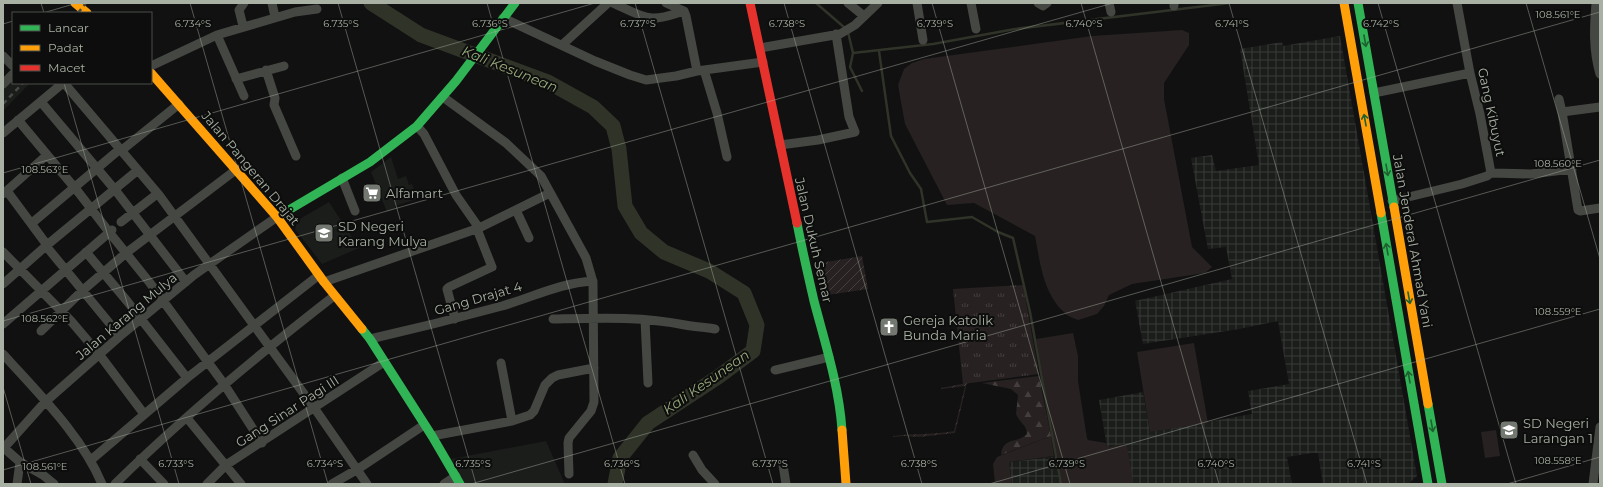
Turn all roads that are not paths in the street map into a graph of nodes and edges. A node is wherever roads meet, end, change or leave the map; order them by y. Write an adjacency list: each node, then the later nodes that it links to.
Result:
1 (75, 3): 22 (main road)
2 (244, 3): 26 (street)
3 (272, 3): 24 (street)
4 (515, 3): 25 (main road)
5 (608, 3): 31 (street)
6 (613, 3): 21 (street)
7 (666, 3): 21 (street)
8 (750, 3): 32 (main road, Jalan Dukuh Semar)
9 (848, 3): 23 (street)
10 (878, 3): 23 (street)
11 (916, 3): 30 (street)
12 (971, 3): 27 (street)
13 (1038, 3): 14 (street)
14 (1047, 3)
15 (1344, 3): 162 (main road, Jalan Jenderal Ahmad Yani, one-way to 15)
16 (1358, 3): 48 (main road, Jalan Jenderal Ahmad Yani, one-way to 48)
17 (1457, 3): 41 (street, Gang Kibuyut)
18 (1596, 3): 42 (street)
19 (295, 7): 20 (street); 24 (street)
20 (317, 9)
21 (684, 11): 39 (street)
22 (86, 12)
23 (864, 16): 28 (street)
24 (275, 17): 26 (street)
25 (503, 18): 31 (street); 50 (main road)
26 (244, 26): 29 (street)
27 (976, 29)
28 (838, 34): 32 (street); 59 (street)
29 (217, 35): 36 (street); 44 (street)
30 (923, 40)
31 (562, 45): 39 (street)
32 (760, 48): 34 (main road, Jalan Dukuh Semar)
33 (3, 56): 35 (street)
34 (763, 62): 39 (street); 59 (main road, Jalan Dukuh Semar)
35 (12, 65)
36 (152, 66)
37 (284, 66): 38 (street)
38 (266, 70): 44 (street); 62 (street)
39 (701, 70): 63 (street)
40 (152, 73): 53 (main road, Jalan Pangeran Drajat)
41 (1470, 74): 48 (street); 68 (street, Gang Kibuyut)
42 (1600, 74)
43 (12, 75): 45 (street)
44 (236, 79): 49 (street)
45 (3, 84)
46 (63, 84): 52 (street)
47 (65, 84): 60 (street)
48 (1374, 93): 75 (main road, Jalan Jenderal Ahmad Yani, one-way to 75)
49 (244, 96)
50 (443, 97): 57 (main road); 73 (street)
51 (1559, 99): 55 (street)
52 (41, 102): 56 (street); 64 (street)
53 (179, 104): 60 (street); 65 (main road, Jalan Pangeran Drajat)
54 (1600, 107): 55 (street)
55 (1562, 112): 66 (street)
56 (18, 120): 58 (street); 61 (street)
57 (417, 126): 69 (main road); 85 (street)
58 (3, 133)
59 (780, 145): 119 (main road, Jalan Dukuh Semar)
60 (121, 149): 64 (street); 67 (street)
61 (47, 155): 70 (street); 72 (street)
62 (296, 156)
63 (727, 157)
64 (97, 168): 70 (street); 71 (street)
65 (237, 169): 81 (street); 82 (main road, Jalan Pangeran Drajat)
66 (1572, 169): 68 (street); 76 (street)
67 (138, 170): 71 (street); 74 (street)
68 (1491, 173): 75 (street, Gang Kibuyut)
69 (342, 178): 79 (street); 82 (main road)
70 (74, 187): 77 (street); 84 (street)
71 (115, 190): 77 (street); 80 (street)
72 (5, 192): 84 (street)
73 (550, 193): 78 (street); 98 (street)
74 (158, 194): 80 (street); 81 (street)
75 (1392, 201): 148 (main road, Jalan Jenderal Ahmad Yani, one-way to 148)
76 (1600, 208)
77 (91, 209): 86 (street); 89 (street)
78 (516, 210): 85 (street); 88 (street)
79 (355, 211)
80 (132, 212): 83 (street); 87 (street)
81 (174, 216): 87 (street); 93 (street)
82 (277, 216): 93 (street, Jalan Karang Mulya); 97 (main road, Jalan Pangeran Drajat)
83 (121, 222)
84 (32, 223): 89 (street)
85 (478, 228): 97 (street); 108 (street)
86 (110, 231): 91 (street); 92 (street)
87 (149, 235): 92 (street); 99 (street)
88 (529, 238)
89 (47, 246): 94 (street); 95 (street)
90 (3, 252): 95 (street)
91 (86, 252): 94 (street); 96 (street)
92 (126, 253): 96 (street); 104 (street)
93 (209, 264): 99 (street, Jalan Karang Mulya); 112 (street)
94 (65, 269): 101 (street); 102 (street)
95 (19, 270): 100 (street); 101 (street)
96 (104, 272): 102 (street); 106 (street)
97 (321, 278): 103 (main road, Jalan Pangeran Drajat); 112 (street)
98 (593, 281): 107 (street); 108 (street, Gang Drajat 4)
99 (186, 282): 104 (street, Jalan Karang Mulya)
100 (3, 284)
101 (40, 291): 105 (street); 111 (street)
102 (82, 291): 105 (street); 115 (street)
103 (334, 296): 116 (main road, Jalan Pangeran Drajat); 117 (street)
104 (163, 300): 106 (street, Jalan Karang Mulya); 121 (street)
105 (61, 311): 114 (street); 118 (street)
106 (141, 318): 115 (street, Jalan Karang Mulya); 126 (street)
107 (594, 318): 109 (street); 110 (street); 124 (street)
108 (454, 319): 116 (street, Gang Drajat 4)
109 (553, 319)
110 (645, 320): 113 (street); 127 (street)
111 (3, 324)
112 (253, 325): 117 (street); 121 (street)
113 (715, 330)
114 (41, 331)
115 (120, 336): 118 (street, Jalan Karang Mulya)
116 (370, 339): 122 (main road, Jalan Pangeran Drajat)
117 (269, 346): 128 (street); 130 (street)
118 (99, 354): 129 (street, Jalan Karang Mulya); 131 (street)
119 (829, 357): 125 (street); 161 (main road, Jalan Dukuh Semar)
120 (4, 359): 129 (street)
121 (207, 362): 126 (street); 128 (street)
122 (384, 362): 130 (street, Gang Sinar Pagi III); 134 (main road, Jalan Pangeran Drajat)
123 (501, 363): 133 (street)
124 (594, 368): 133 (street); 146 (street)
125 (775, 370)
126 (186, 378): 131 (street)
127 (648, 383)
128 (224, 384): 132 (street); 137 (street)
129 (46, 402): 138 (street, Jalan Karang Mulya); 141 (street)
130 (315, 409): 137 (street, Gang Sinar Pagi III); 145 (street)
131 (144, 414): 141 (street)
132 (186, 418): 140 (street); 143 (street)
133 (512, 420): 136 (street)
134 (424, 425): 136 (main road, Jalan Pangeran Drajat); 145 (street)
135 (1600, 427): 163 (street)
136 (432, 436): 147 (main road, Jalan Pangeran Drajat)
137 (262, 443): 143 (street, Gang Sinar Pagi III)
138 (4, 448): 142 (street)
139 (693, 455): 159 (street)
140 (140, 459): 152 (street); 153 (street)
141 (91, 460): 151 (street)
142 (20, 462): 149 (street); 150 (street)
143 (226, 465): 154 (street, Gang Sinar Pagi III); 155 (street)
144 (783, 466): 160 (street)
145 (358, 469): 156 (street); 157 (street)
146 (569, 474)
147 (458, 480): 158 (street)
148 (1442, 482): 162 (street)
149 (17, 484)
150 (54, 484)
151 (102, 484)
152 (115, 484)
153 (164, 484)
154 (207, 484)
155 (241, 484)
156 (332, 484)
157 (367, 484)
158 (444, 484)
159 (714, 484)
160 (786, 484)
161 (846, 484)
162 (1425, 484)
163 (1593, 484)

